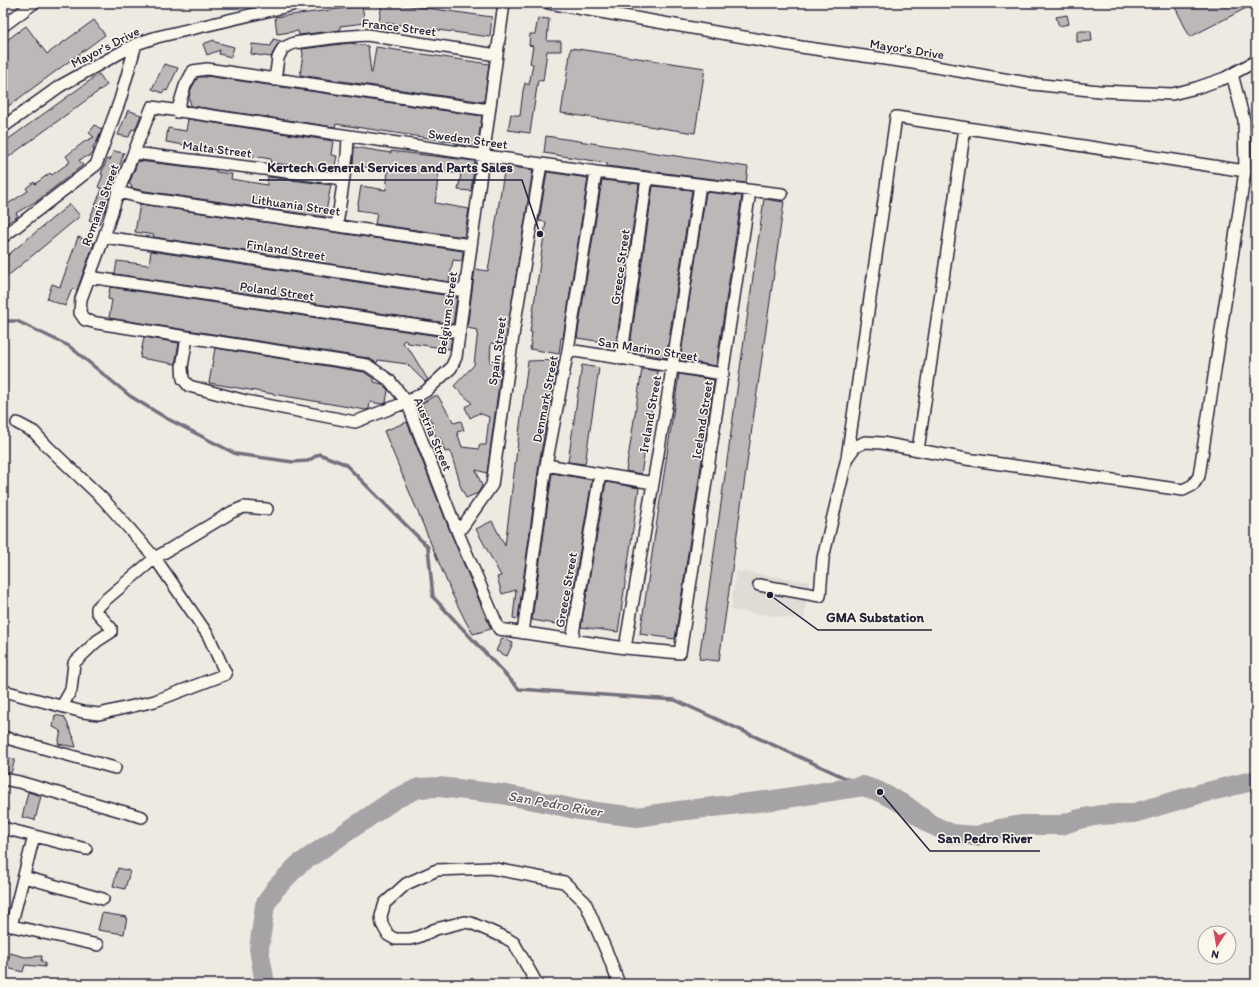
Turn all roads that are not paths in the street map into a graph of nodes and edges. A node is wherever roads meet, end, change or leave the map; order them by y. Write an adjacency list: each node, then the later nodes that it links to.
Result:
1 (34, 3): 5 (street)
2 (301, 3): 6 (street, Mayor's Drive)
3 (504, 3): 7 (street, Belgium Street)
4 (550, 3): 9 (street, Mayor's Drive)
5 (3, 26)
6 (136, 44): 14 (street, Mayor's Drive); 29 (street)
7 (497, 55): 10 (street, France Street); 12 (street, Belgium Street)
8 (1256, 61): 9 (street, Mayor's Drive)
9 (1232, 74): 20 (street)
10 (275, 80): 12 (street); 13 (street)
11 (152, 108): 13 (street, Sweden Street); 17 (street, Romania Street)
12 (489, 110): 18 (street, Belgium Street)
13 (177, 112): 16 (street, Sweden Street)
14 (3, 127)
15 (965, 128): 20 (street); 43 (street); 44 (street)
16 (348, 137): 18 (street, Sweden Street); 23 (street)
17 (134, 153): 23 (street, Malta Street); 26 (street, Romania Street)
18 (483, 155): 19 (street, Sweden Street); 31 (street, Belgium Street)
19 (541, 164): 21 (street, Sweden Street); 49 (street, Spain Street)
20 (1245, 171): 43 (street)
21 (596, 172): 22 (street, Sweden Street); 37 (street, Denmark Street)
22 (647, 178): 24 (street, Sweden Street); 38 (street, Greece Street)
23 (343, 179): 28 (street)
24 (700, 185): 25 (street, Sweden Street); 39 (street, Ireland Street)
25 (750, 191): 27 (street, Sweden Street); 40 (street, Iceland Street)
26 (118, 192): 28 (street, Lithuania Street); 30 (street, Romania Street)
27 (782, 194)
28 (337, 225): 31 (street, Lithuania Street)
29 (3, 237)
30 (104, 237): 32 (street, Romania Street); 33 (street, Finland Street)
31 (471, 245): 33 (street, Belgium Street)
32 (90, 277): 34 (street, Romania Street); 35 (street, Poland Street)
33 (464, 291): 35 (street, Belgium Street)
34 (80, 313): 36 (street, Austria Street)
35 (460, 332): 41 (street, Belgium Street)
36 (187, 337): 41 (street, Austria Street); 41 (street, Belgium Street)
37 (568, 350): 38 (street, San Marino Street); 45 (street, Denmark Street)
38 (621, 359): 39 (street, San Marino Street)
39 (672, 367): 40 (street, San Marino Street); 47 (street, Ireland Street)
40 (723, 374): 55 (street, Iceland Street)
41 (407, 402): 49 (street, Austria Street)
42 (17, 423): 50 (street)
43 (918, 450): 44 (street)
44 (847, 458): 51 (street)
45 (546, 465): 46 (street); 52 (street, Denmark Street)
46 (600, 474): 47 (street); 53 (street, Greece Street)
47 (653, 483): 54 (street, Ireland Street)
48 (267, 509): 50 (street)
49 (458, 532): 52 (street, Austria Street)
50 (155, 558): 57 (street); 57 (street)
51 (759, 585)
52 (523, 633): 53 (street, Austria Street)
53 (572, 640): 54 (street, Austria Street)
54 (625, 648): 55 (street, Austria Street)
55 (680, 653)
56 (3, 692): 57 (street)
57 (62, 706)
58 (3, 737): 59 (street)
59 (115, 768)
60 (3, 779): 61 (street)
61 (142, 817)
62 (3, 828): 63 (street)
63 (34, 836): 64 (street); 65 (street)
64 (86, 849)
65 (24, 877): 66 (street); 67 (street)
66 (103, 899)
67 (7, 925): 68 (street)
68 (98, 945)
69 (536, 984): 70 (street)
70 (619, 984)

